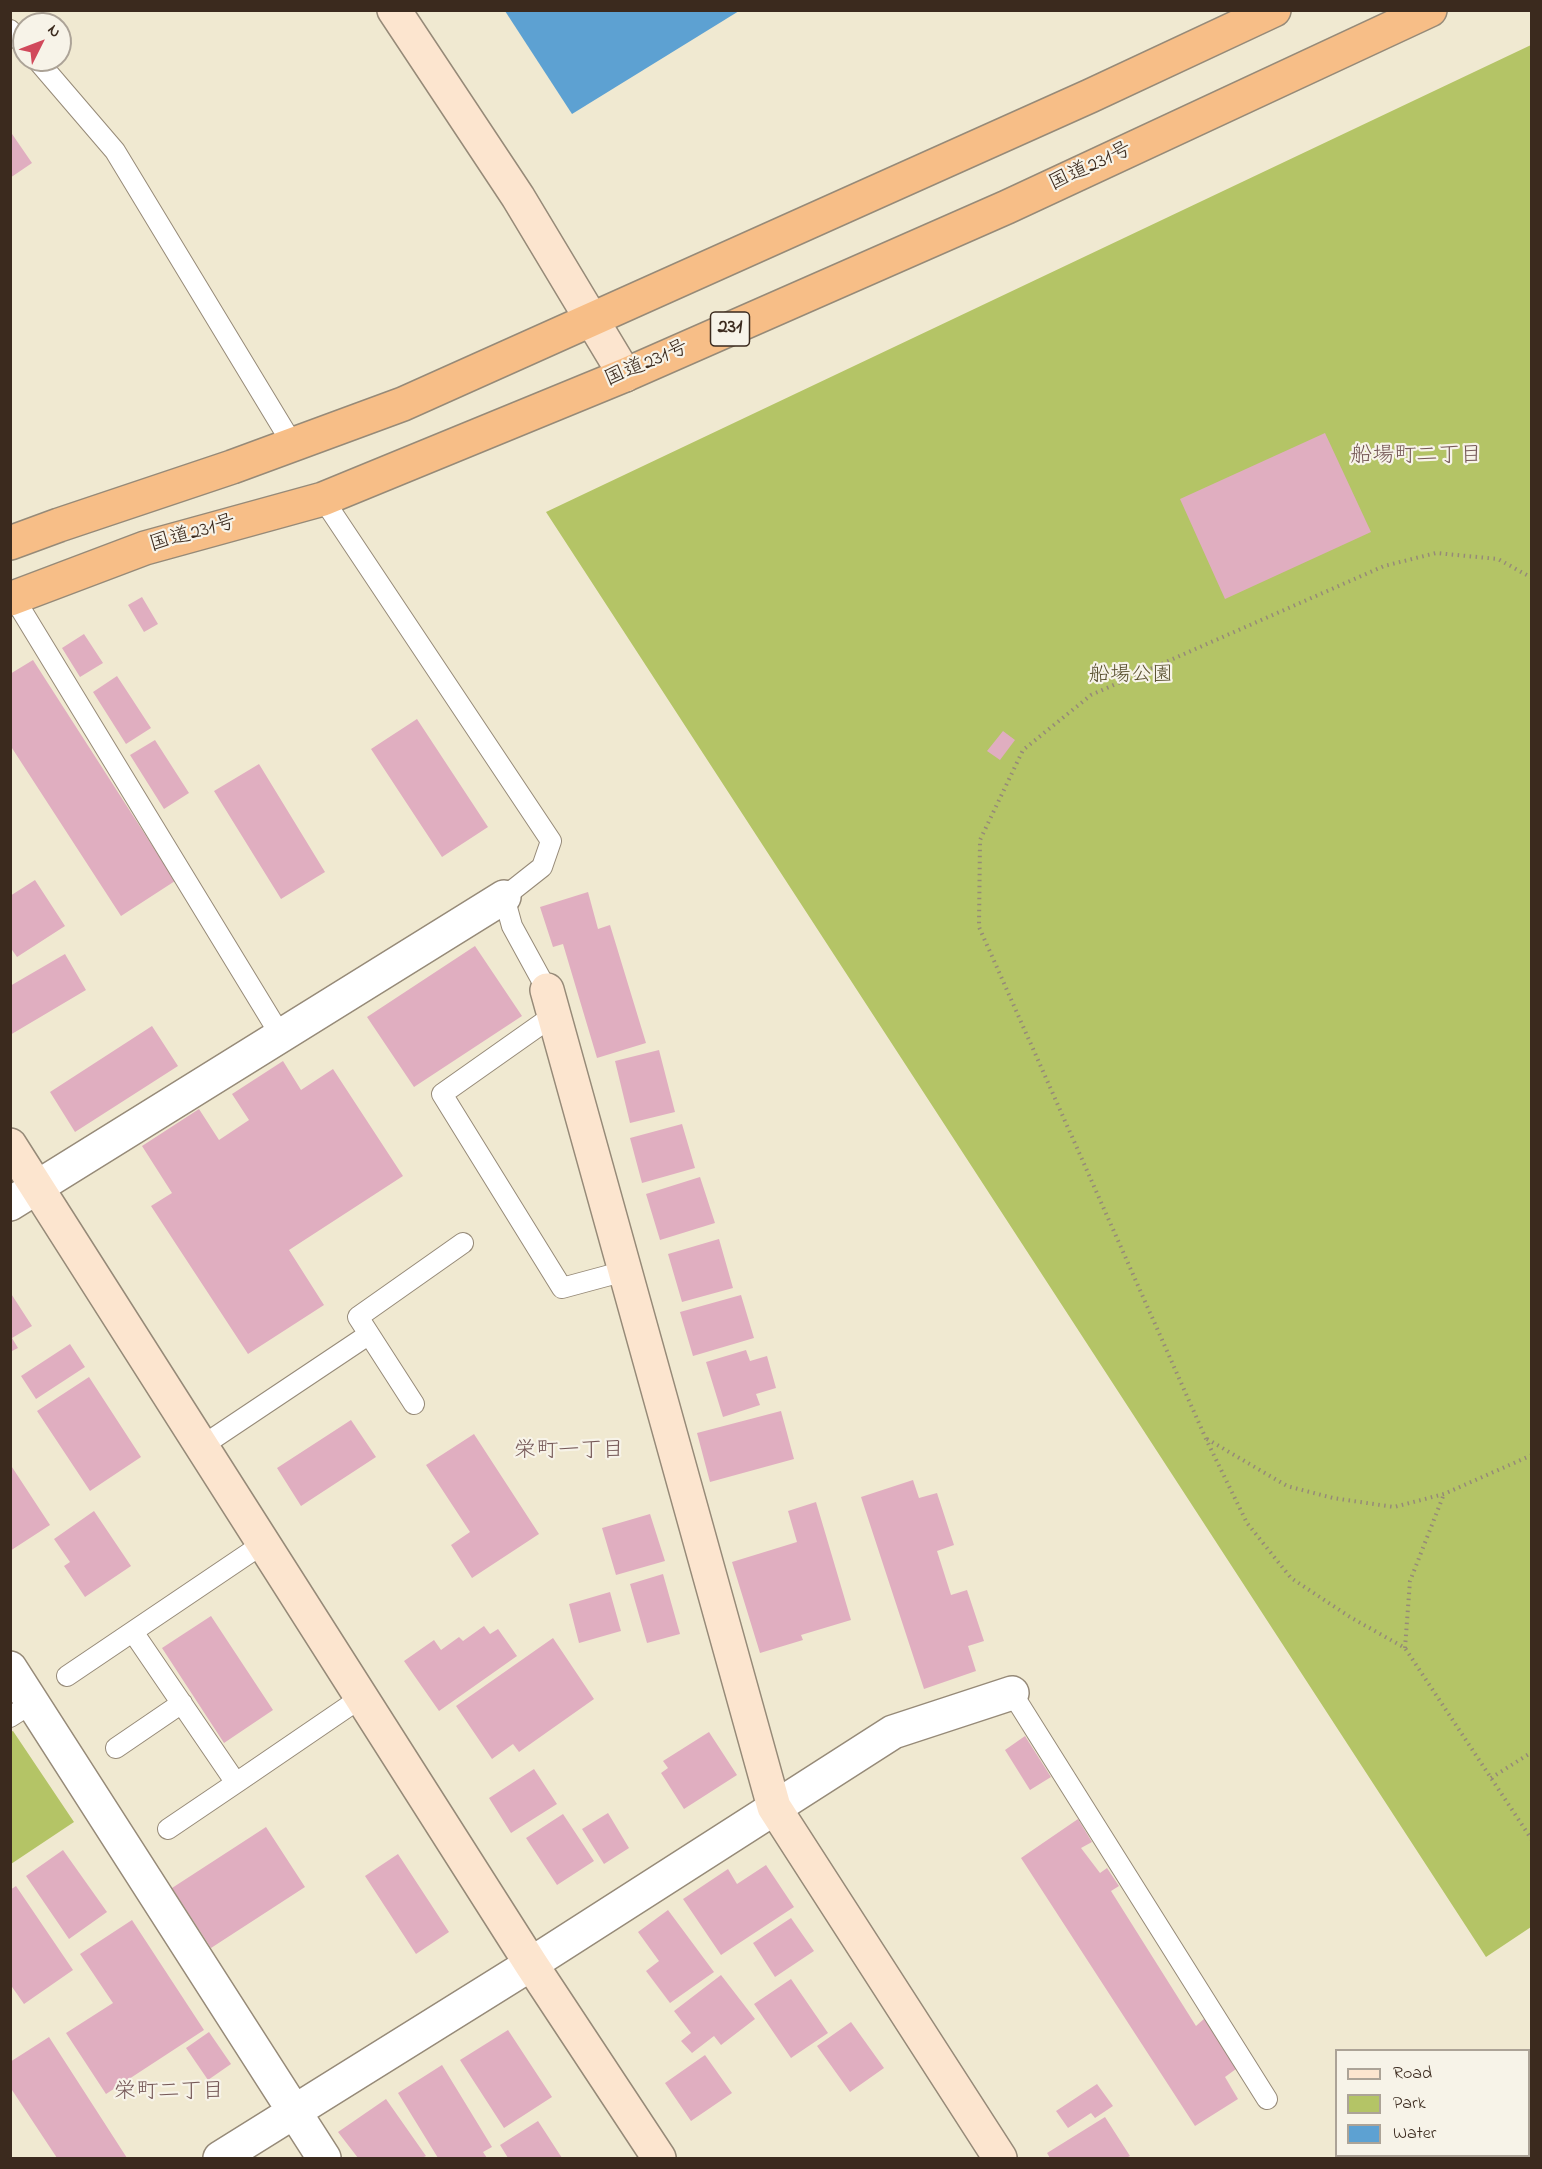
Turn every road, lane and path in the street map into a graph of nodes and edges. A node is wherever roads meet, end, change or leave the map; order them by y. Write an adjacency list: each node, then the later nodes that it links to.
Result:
1 (393, 10): 5 (street)
2 (1274, 10): 5 (highway)
3 (1430, 10): 6 (highway, 国道231号 / 231)
4 (47, 72): 7 (lane)
5 (592, 321): 6 (street); 7 (highway)
6 (626, 375): 8 (highway, 国道231号 / 231)
7 (293, 445): 9 (highway)
8 (323, 499): 11 (highway, 国道231号 / 231); 12 (lane)
9 (10, 543)
10 (1532, 578): 22 (path)
11 (12, 598): 14 (lane)
12 (504, 897): 13 (lane); 14 (street)
13 (551, 1002): 19 (street); 19 (lane)
14 (281, 1036): 16 (street)
15 (10, 1145): 16 (street)
16 (38, 1187): 17 (street); 23 (street)
17 (10, 1204)
18 (463, 1243): 20 (lane)
19 (625, 1272): 39 (street)
20 (368, 1335): 21 (lane); 23 (lane)
21 (414, 1404)
22 (1206, 1439): 25 (path); 28 (path)
23 (202, 1446): 26 (street)
24 (1532, 1455): 25 (path)
25 (1444, 1494): 28 (path)
26 (264, 1543): 27 (lane); 32 (street)
27 (133, 1632): 30 (lane); 33 (lane)
28 (1405, 1648): 37 (path)
29 (10, 1668): 34 (street)
30 (67, 1677)
31 (1012, 1693): 39 (street); 43 (lane)
32 (362, 1697): 38 (lane); 42 (street)
33 (182, 1703): 35 (lane); 38 (lane)
34 (21, 1710): 44 (street)
35 (116, 1748)
36 (1532, 1752): 37 (path)
37 (1491, 1778): 41 (path)
38 (236, 1783): 40 (lane)
39 (774, 1807): 42 (street); 48 (street)
40 (168, 1829)
41 (1532, 1840)
42 (531, 1964): 44 (street); 47 (street)
43 (1267, 2099)
44 (294, 2112): 45 (street); 46 (street)
45 (220, 2158)
46 (324, 2158)
47 (658, 2158)
48 (1000, 2158)

